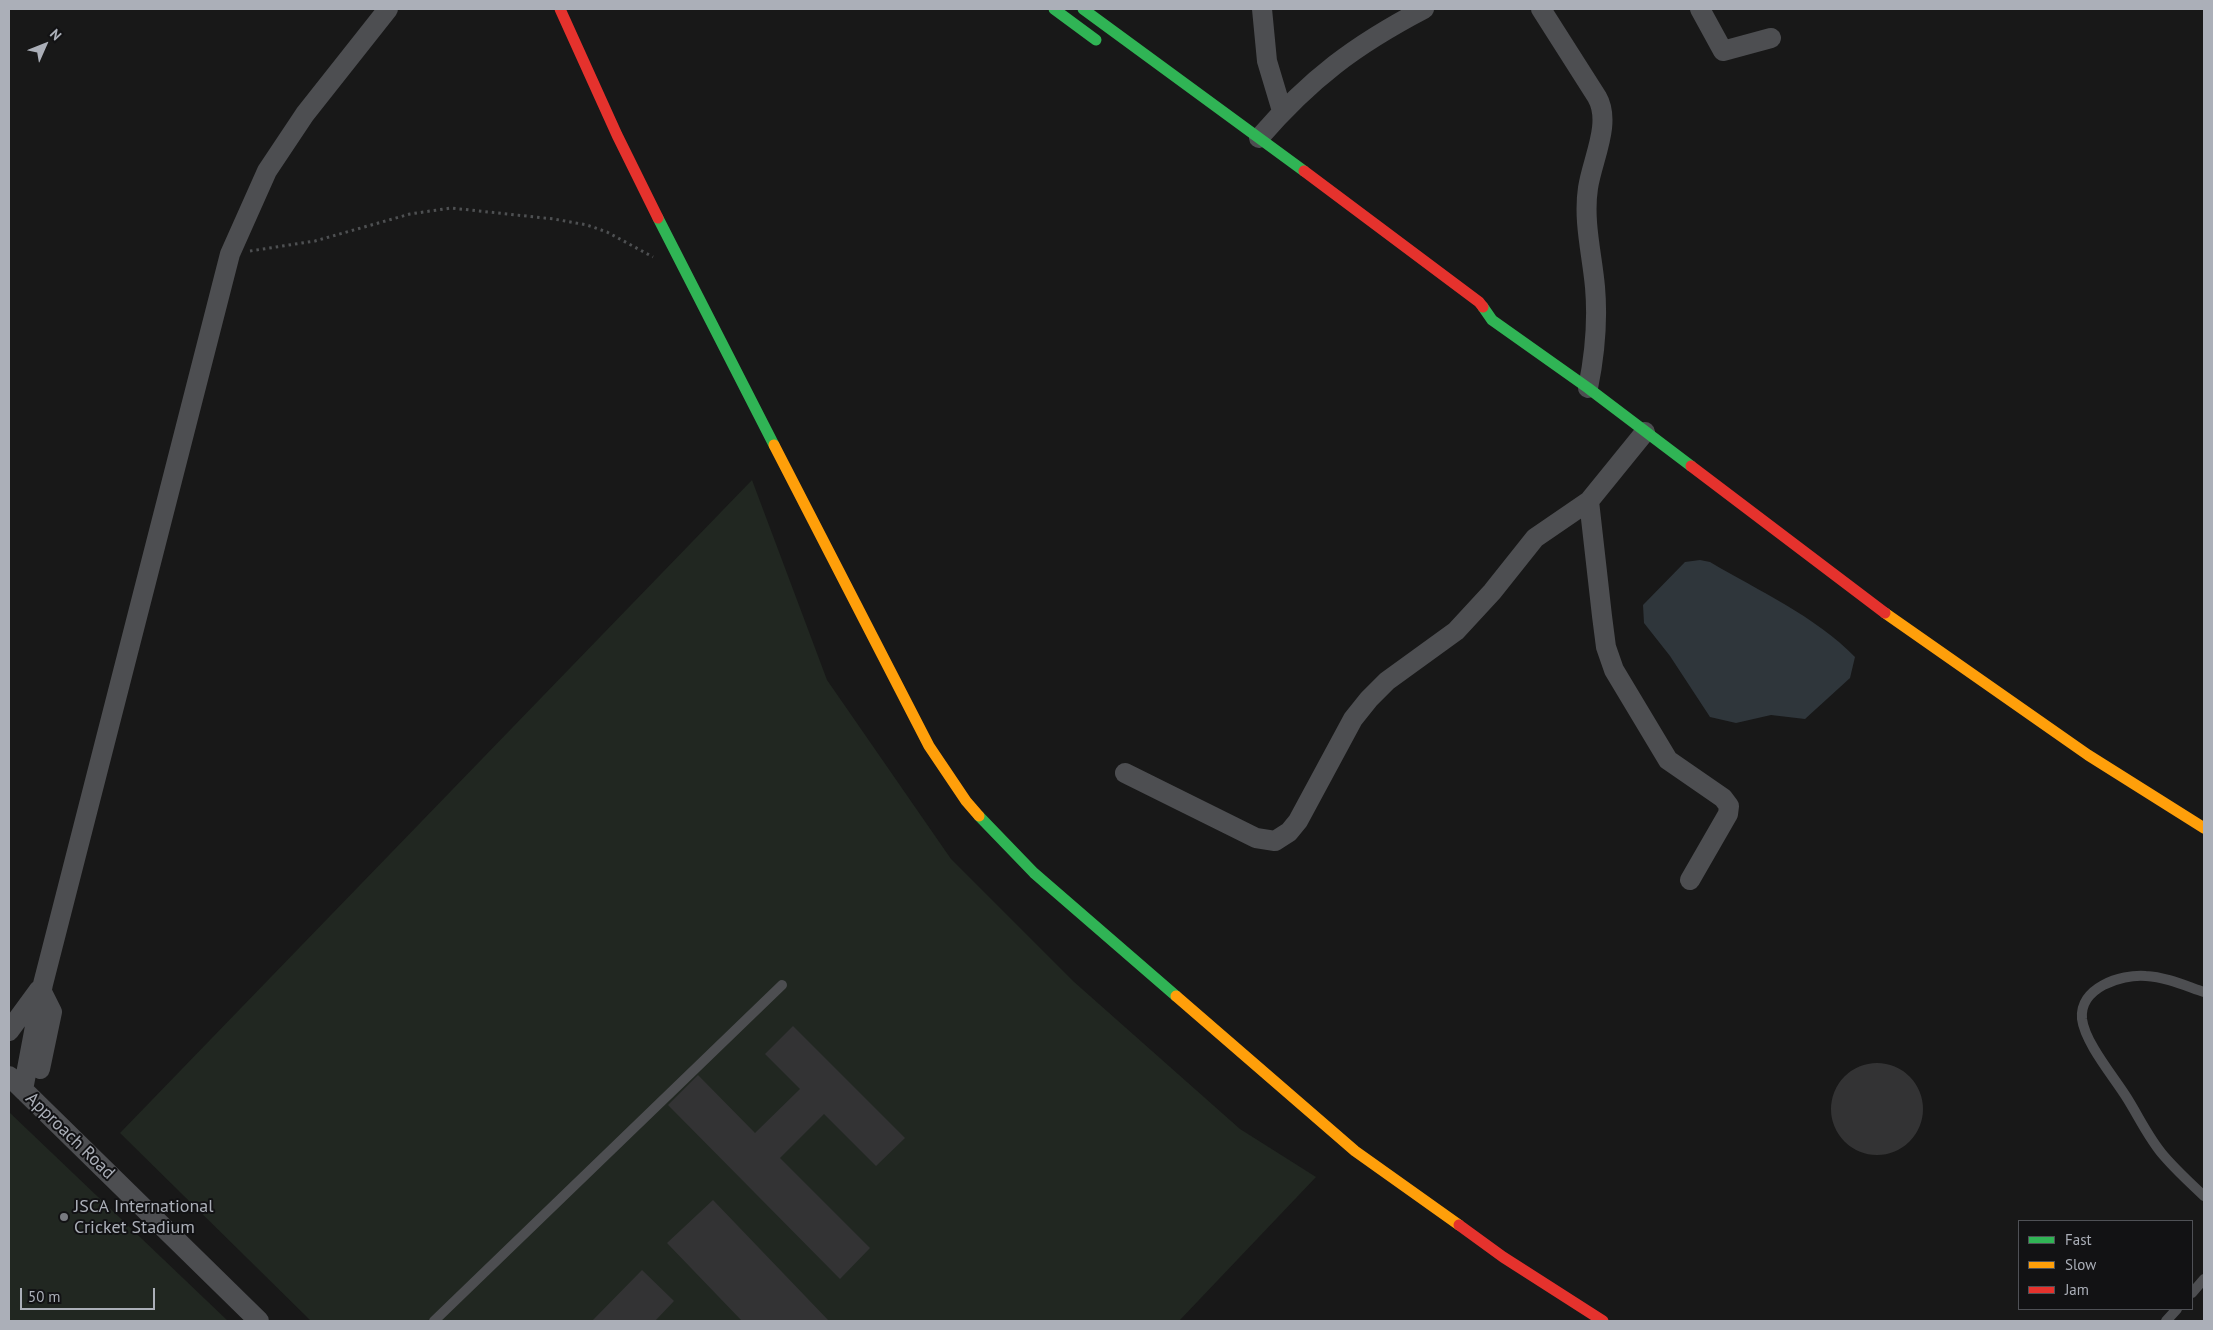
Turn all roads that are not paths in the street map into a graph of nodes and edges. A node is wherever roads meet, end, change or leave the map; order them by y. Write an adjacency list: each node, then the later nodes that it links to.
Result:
1 (388, 9): 22 (street)
2 (560, 9): 33 (street)
3 (1054, 9): 10 (street)
4 (1083, 9): 12 (street)
5 (1262, 9): 11 (street)
6 (1424, 9): 11 (street)
7 (1541, 9): 15 (street)
8 (1700, 9): 9 (street)
9 (1771, 38)
10 (1102, 44)
11 (1282, 111): 12 (street)
12 (1259, 138): 14 (street)
13 (1478, 317): 14 (street)
14 (1492, 320): 15 (street)
15 (1588, 388): 16 (street)
16 (1645, 432): 17 (street); 19 (street)
17 (1589, 501): 18 (street); 20 (street)
18 (1125, 774)
19 (2204, 828)
20 (1690, 880)
21 (782, 985): 32 (lane)
22 (39, 991): 24 (street); 25 (street); 26 (street)
23 (2204, 992): 27 (lane)
24 (9, 1006)
25 (9, 1031)
26 (22, 1089): 31 (street, Approach Road)
27 (2204, 1196)
28 (2204, 1279): 29 (lane)
29 (2193, 1292)
30 (2176, 1310): 34 (lane)
31 (259, 1321)
32 (434, 1321)
33 (1603, 1321)
34 (2166, 1321)

